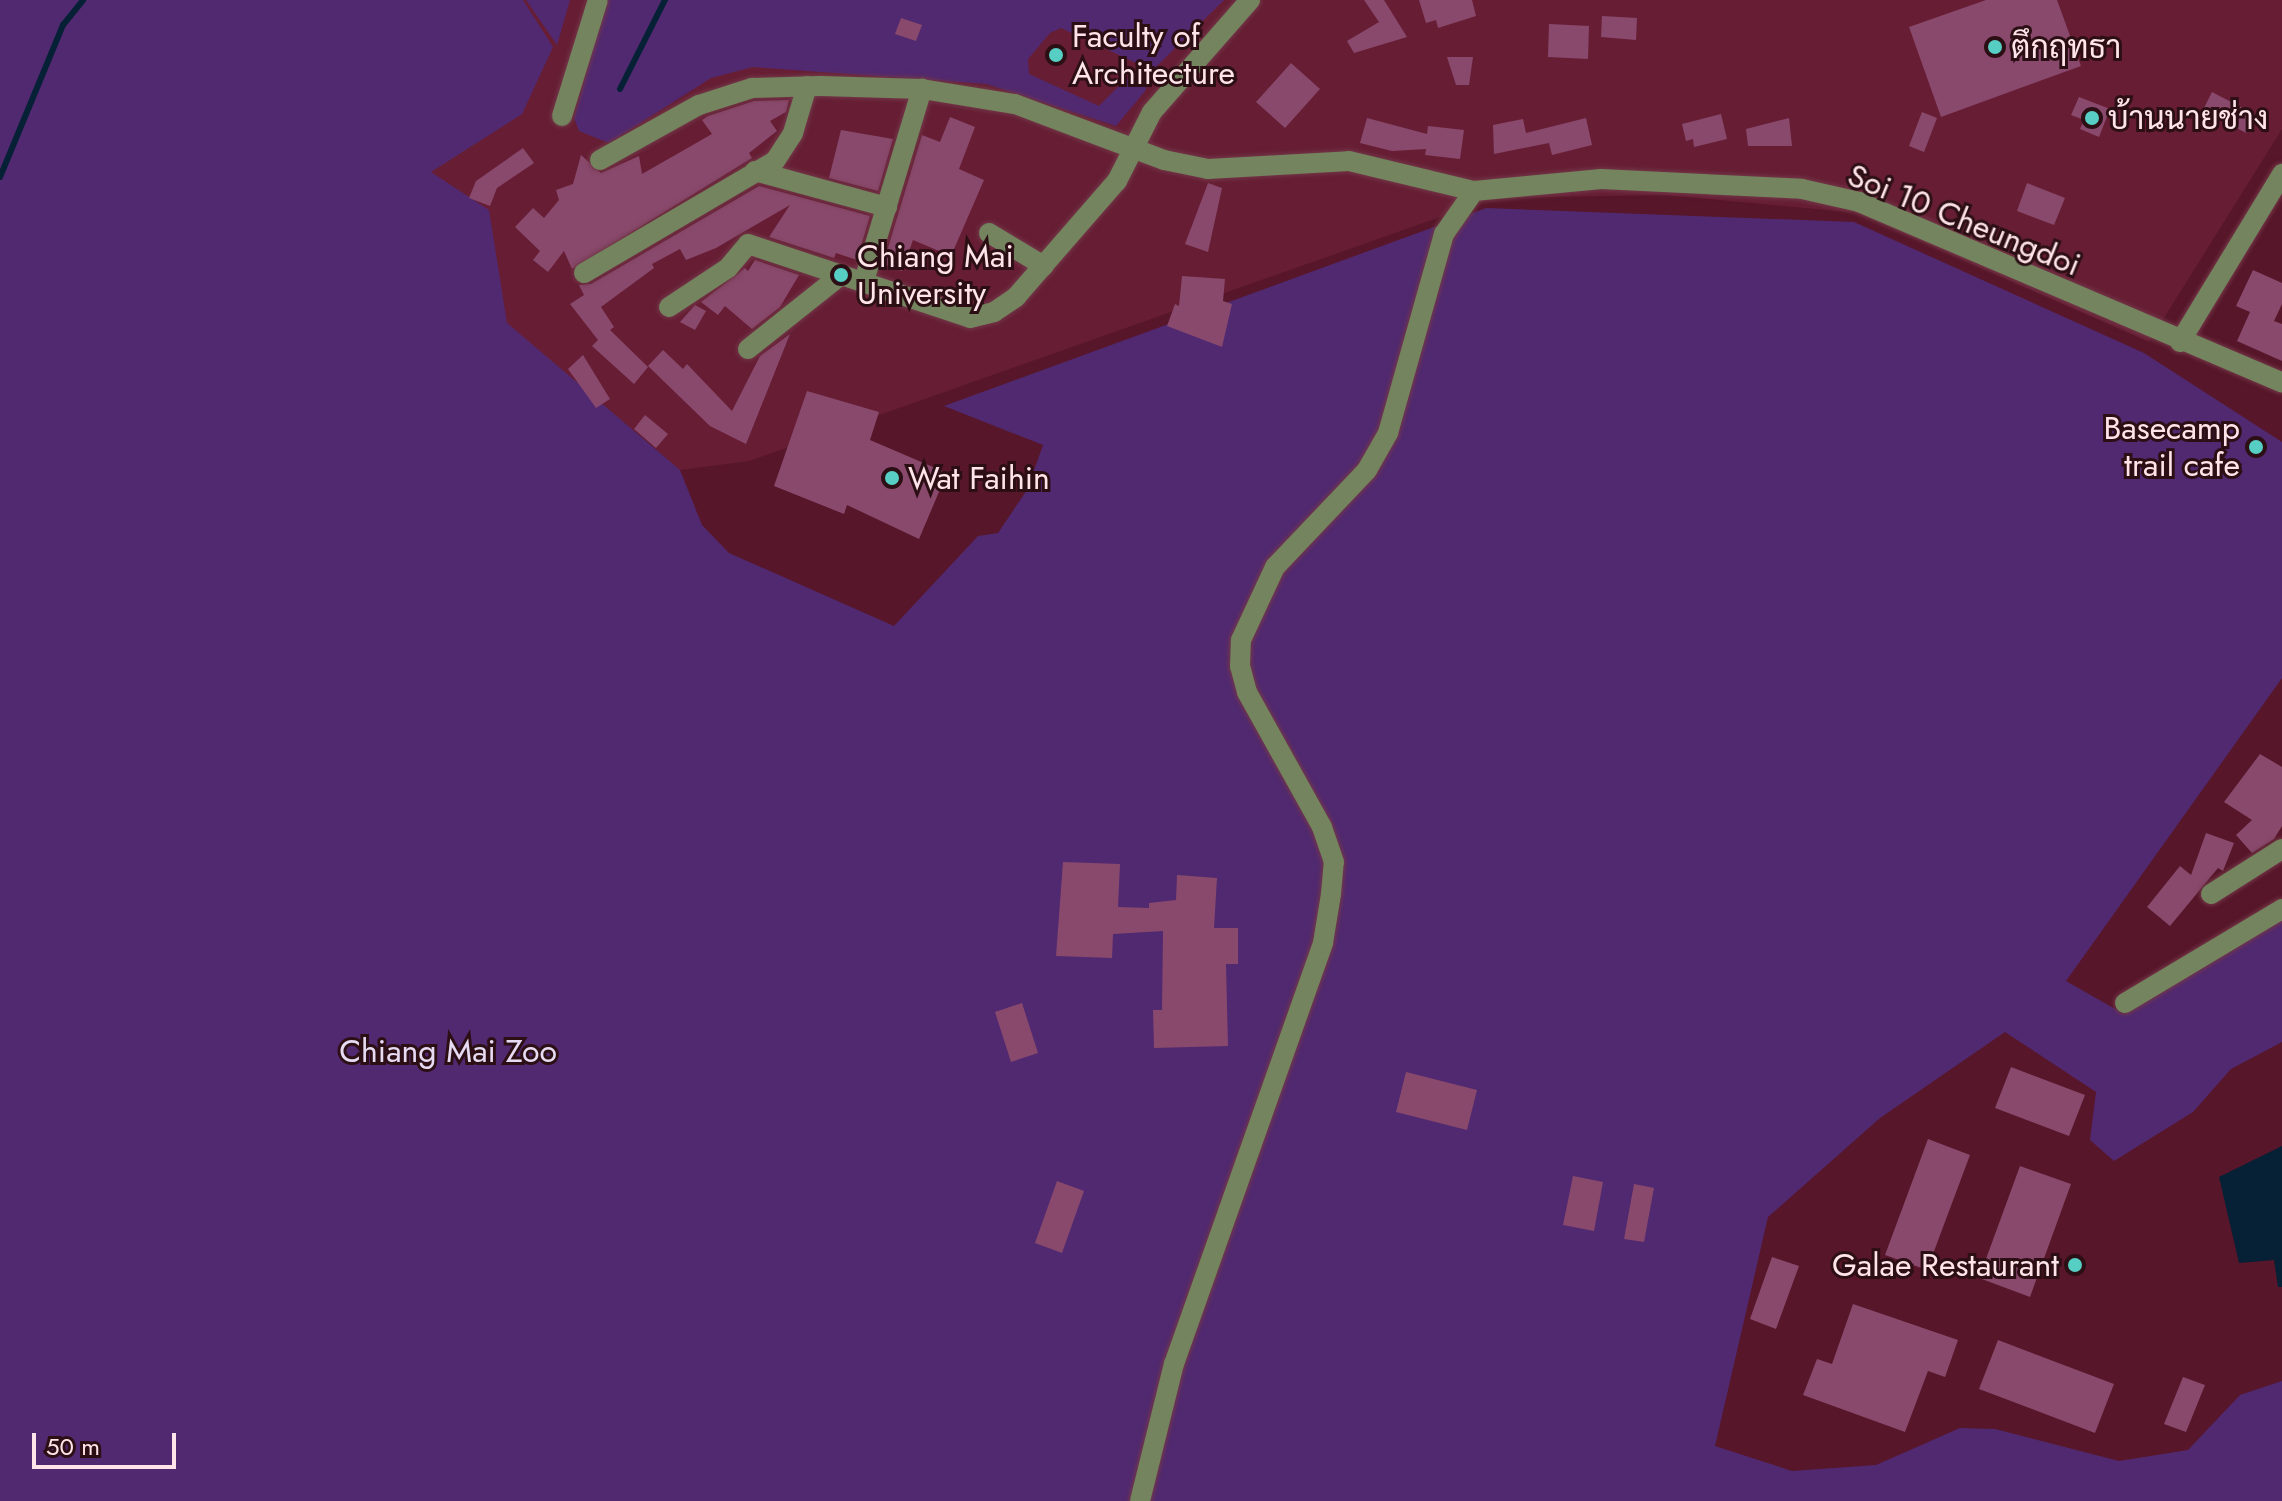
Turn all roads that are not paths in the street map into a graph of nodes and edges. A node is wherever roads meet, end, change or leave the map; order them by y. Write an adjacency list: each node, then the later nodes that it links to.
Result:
1 (598, 0): 5 (street)
2 (1250, 0): 6 (street)
3 (807, 86): 4 (street, Soi 10 Cheungdoi); 7 (street, Soi 10 Cheungdoi); 8 (street)
4 (922, 89): 6 (street, Soi 10 Cheungdoi); 11 (street)
5 (562, 116)
6 (1134, 148): 10 (street, Soi 10 Cheungdoi); 13 (street)
7 (600, 160)
8 (755, 171): 11 (street); 14 (street)
9 (2282, 174): 18 (street)
10 (1474, 191): 18 (street, Soi 10 Cheungdoi); 25 (street)
11 (887, 207): 16 (street)
12 (989, 233): 13 (street)
13 (1044, 266): 16 (street)
14 (584, 273)
15 (841, 275): 16 (street); 17 (street); 19 (street)
16 (864, 281)
17 (669, 307)
18 (2180, 342): 20 (street, Soi 10 Cheungdoi)
19 (748, 349)
20 (2282, 382)
21 (2282, 849): 22 (street)
22 (2211, 894)
23 (2282, 909): 24 (street)
24 (2125, 1003)
25 (1140, 1501)

